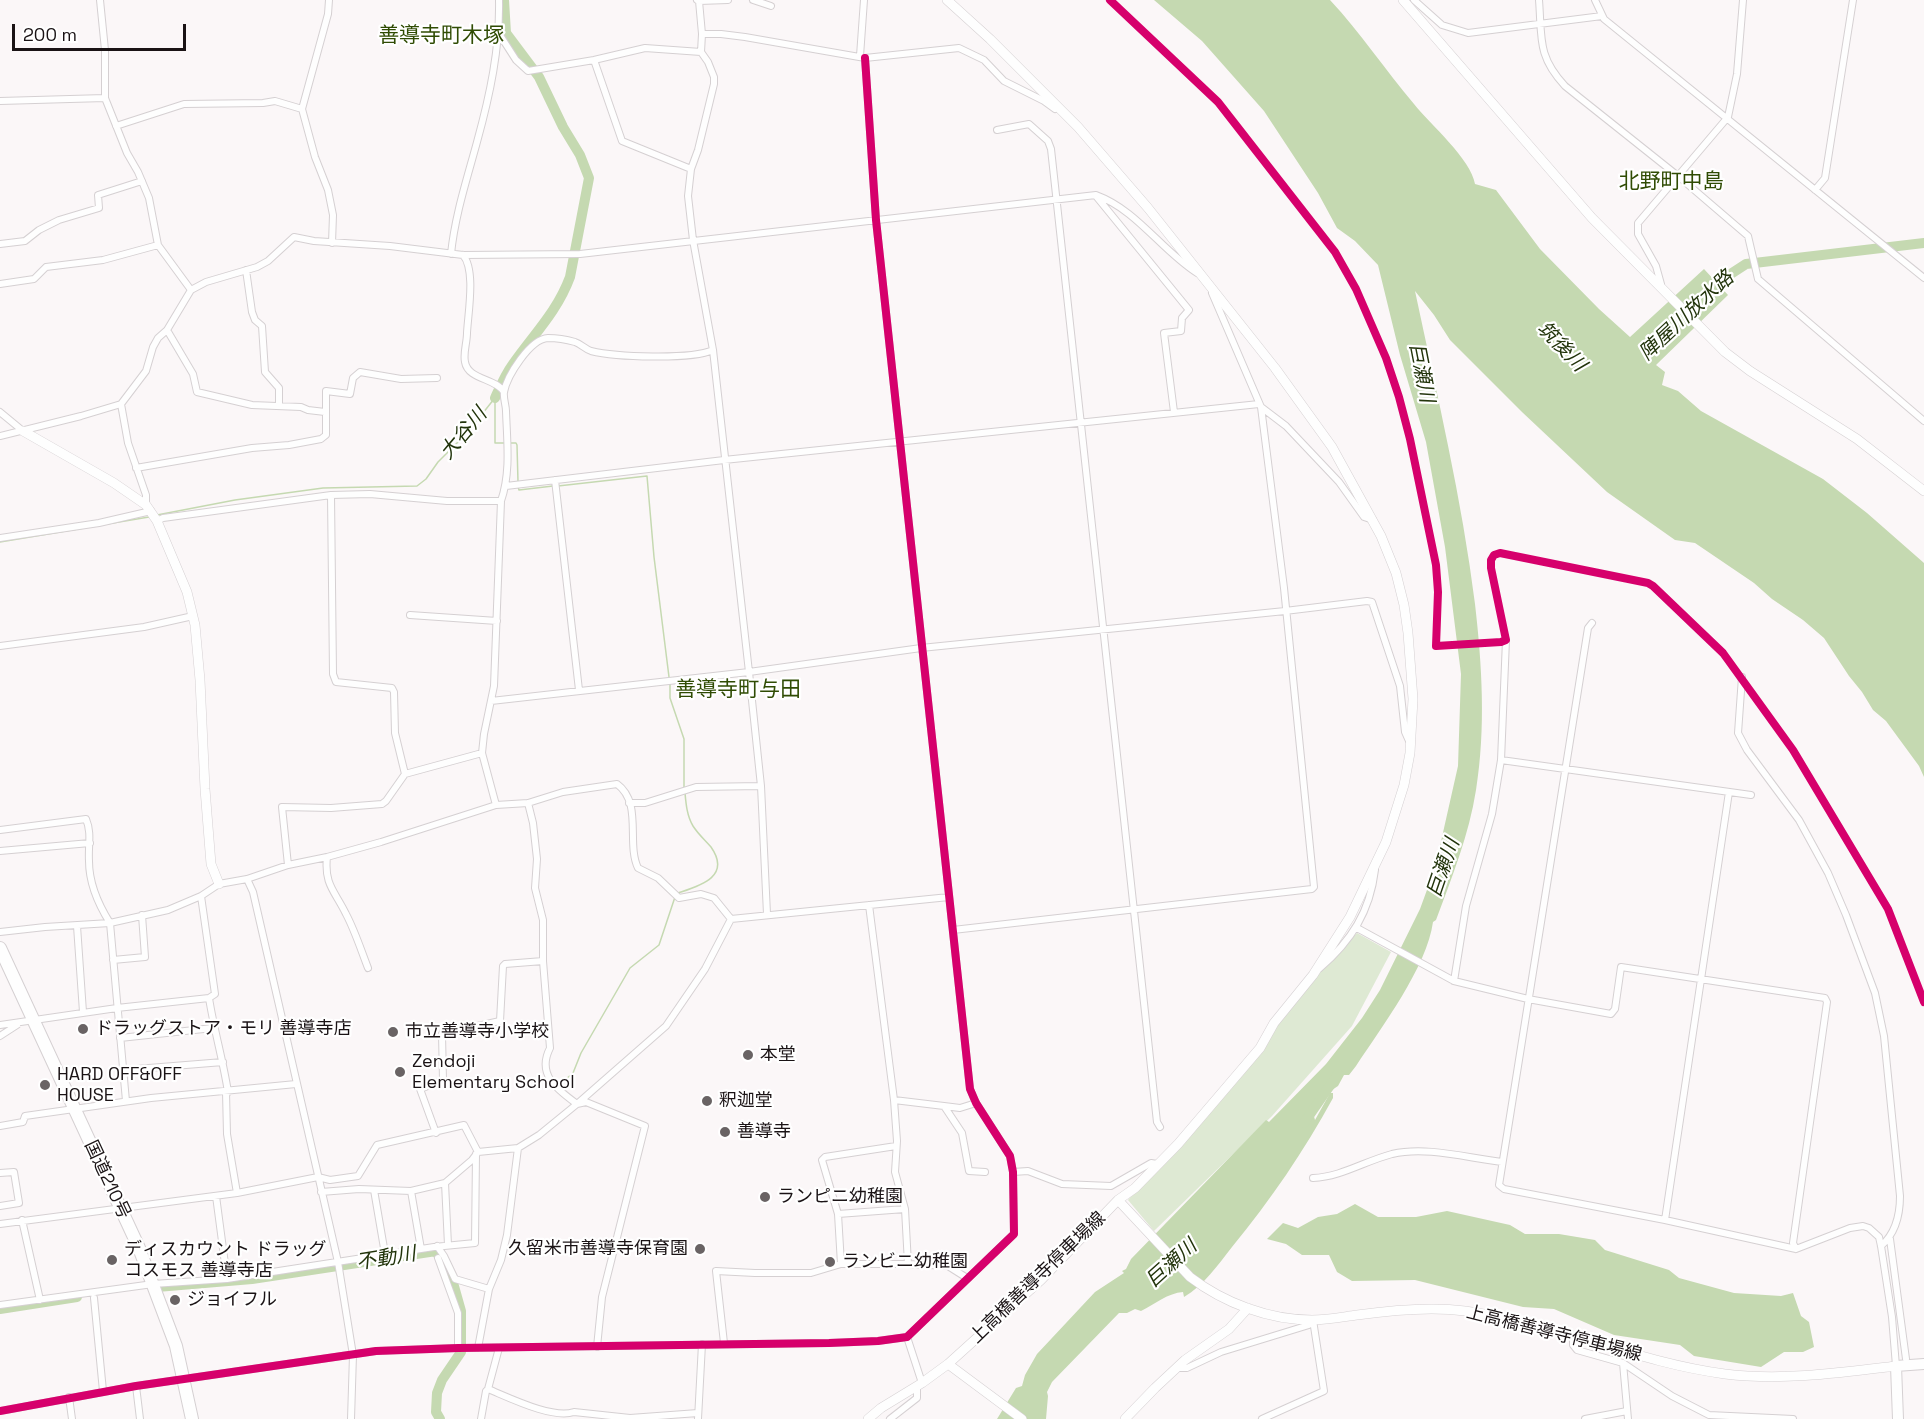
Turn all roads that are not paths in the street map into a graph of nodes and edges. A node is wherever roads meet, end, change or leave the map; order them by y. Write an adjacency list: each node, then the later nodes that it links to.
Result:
1 (100, 0): 23 (street)
2 (329, 0): 25 (street)
3 (499, 0): 18 (street)
4 (698, 0): 5 (street); 19 (street)
5 (728, 0)
6 (753, 0): 15 (street)
7 (864, 0): 21 (street)
8 (947, 0): 26 (street)
9 (1403, 0): 47 (street)
10 (1414, 0): 17 (street)
11 (1539, 0): 17 (street)
12 (1595, 0): 16 (street)
13 (1743, 0): 27 (street)
14 (1852, 0): 33 (street)
15 (771, 6)
16 (1602, 16): 17 (street); 27 (street)
17 (1541, 24): 31 (street)
18 (498, 31): 22 (street); 41 (street)
19 (702, 34): 20 (street); 21 (street)
20 (701, 52): 22 (street); 30 (street)
21 (863, 57): 26 (street); 36 (street)
22 (594, 60): 30 (street)
23 (105, 98): 24 (street); 28 (street)
24 (0, 101)
25 (302, 109): 28 (street); 38 (street)
26 (1066, 115): 45 (street)
27 (1728, 117): 31 (street); 33 (street)
28 (116, 126): 32 (street)
29 (997, 130): 35 (street)
30 (691, 169): 37 (street)
31 (1678, 176): 47 (street); 59 (street)
32 (142, 181): 39 (street); 40 (street)
33 (1815, 190): 44 (street)
34 (1096, 195): 35 (street); 45 (street); 58 (street)
35 (1057, 199): 36 (street); 60 (street)
36 (876, 220): 37 (street); 63 (street)
37 (693, 240): 42 (street); 50 (street)
38 (332, 243): 41 (street); 43 (street)
39 (0, 244)
40 (158, 245): 46 (street); 48 (street)
41 (451, 254): 42 (street)
42 (463, 255): 52 (street)
43 (246, 270): 48 (street); 55 (street)
44 (1924, 278)
45 (1205, 279): 54 (street); 72 (street)
46 (0, 284)
47 (1662, 288): 68 (street)
48 (191, 290): 49 (street)
49 (167, 330): 53 (street); 55 (street)
50 (713, 350): 52 (street); 64 (street)
51 (437, 378): 57 (street)
52 (504, 392): 67 (street)
53 (121, 404): 61 (street); 65 (street)
54 (1260, 405): 58 (street); 72 (street); 75 (street)
55 (279, 406): 57 (street)
56 (0, 412): 61 (street)
57 (326, 412): 65 (street)
58 (1174, 412): 60 (street)
59 (1924, 421)
60 (1080, 422): 63 (street); 80 (street)
61 (22, 431): 62 (street); 71 (street)
62 (0, 436)
63 (899, 442): 64 (street); 83 (street)
64 (724, 460): 66 (street); 84 (street)
65 (136, 468): 71 (street)
66 (555, 480): 67 (street); 86 (street)
67 (506, 486): 70 (street)
68 (1924, 491)
69 (331, 495): 70 (street); 73 (street); 92 (street)
70 (501, 501): 78 (street)
71 (149, 508): 73 (street); 74 (street)
72 (1372, 520): 88 (street)
73 (157, 521): 77 (street)
74 (0, 538)
75 (1285, 611): 80 (street); 88 (street); 110 (street)
76 (410, 615): 78 (street)
77 (193, 616): 82 (street); 106 (street)
78 (497, 621): 87 (street)
79 (1592, 623): 91 (street)
80 (1104, 629): 83 (street); 110 (street)
81 (1506, 640): 90 (street)
82 (0, 646)
83 (921, 648): 84 (street); 108 (street)
84 (749, 672): 86 (street); 93 (street)
85 (1742, 677): 172 (street)
86 (579, 690): 87 (street)
87 (492, 701): 89 (street)
88 (1410, 742): 103 (street)
89 (482, 753): 92 (street); 98 (street)
90 (1501, 760): 91 (street); 125 (street)
91 (1564, 769): 94 (street); 127 (street)
92 (405, 774): 104 (street)
93 (761, 786): 97 (street); 111 (street)
94 (1730, 792): 95 (street); 124 (street)
95 (1751, 795)
96 (528, 803): 97 (street); 98 (street); 121 (street)
97 (629, 803): 113 (street)
98 (496, 805): 102 (street)
99 (0, 830): 100 (street)
100 (90, 843): 101 (street); 114 (street)
101 (0, 851)
102 (327, 857): 104 (street); 122 (street)
103 (1375, 864): 116 (street); 123 (street)
104 (288, 865): 105 (street)
105 (247, 879): 106 (street); 137 (street)
106 (219, 884): 107 (street)
107 (201, 896): 112 (street); 126 (street)
108 (949, 897): 109 (street); 117 (street)
109 (869, 905): 111 (street); 139 (street)
110 (1135, 909): 117 (street); 146 (street)
111 (766, 914): 113 (street)
112 (142, 915): 114 (street); 120 (street)
113 (731, 919): 142 (street)
114 (110, 923): 115 (street); 120 (street)
115 (77, 926): 118 (street); 129 (street)
116 (1357, 928): 123 (street); 125 (street)
117 (953, 930): 141 (street)
118 (0, 932)
119 (0, 948): 130 (highway, 国道210号)
120 (113, 960): 128 (street)
121 (543, 961): 142 (street); 147 (street)
122 (368, 968)
123 (1313, 975): 152 (street)
124 (1702, 979): 127 (street); 170 (street); 177 (street)
125 (1454, 981): 127 (street)
126 (210, 998): 128 (street); 132 (street)
127 (1528, 999): 151 (street)
128 (117, 1008): 129 (street); 134 (street)
129 (83, 1012): 130 (street)
130 (34, 1020): 131 (street); 133 (street); 144 (highway, 国道210号)
131 (0, 1026)
132 (213, 1028): 134 (street); 135 (street)
133 (0, 1036)
134 (120, 1038): 136 (street)
135 (224, 1062): 136 (street); 138 (street)
136 (124, 1070): 140 (street)
137 (296, 1084): 138 (street); 156 (street)
138 (227, 1092): 140 (street); 162 (street)
139 (894, 1100): 143 (street); 148 (street)
140 (126, 1101): 144 (street)
141 (976, 1103): 143 (street); 154 (street)
142 (577, 1104): 149 (street); 196 (street)
143 (944, 1106): 153 (street)
144 (73, 1109): 145 (street); 166 (highway, 国道210号)
145 (0, 1126)
146 (1160, 1127)
147 (436, 1133): 150 (street); 156 (street)
148 (896, 1146): 167 (street); 168 (street)
149 (518, 1148): 150 (street); 186 (street)
150 (477, 1153): 158 (street); 173 (street)
151 (1502, 1162): 157 (street); 170 (street)
152 (1157, 1164): 154 (street); 164 (street)
153 (985, 1172)
154 (1013, 1172): 183 (street)
155 (0, 1173): 165 (street)
156 (318, 1177): 161 (street); 162 (street)
157 (1313, 1178)
158 (445, 1183): 160 (street); 173 (street)
159 (374, 1190): 160 (street); 161 (street); 178 (street)
160 (411, 1191): 176 (street)
161 (321, 1192): 180 (street)
162 (237, 1193): 163 (street)
163 (216, 1196): 166 (street); 184 (street)
164 (1121, 1203): 190 (street, 上高橋善導寺停車場線); 203 (street, 上高橋善導寺停車場線)
165 (0, 1206)
166 (121, 1207): 169 (street); 185 (highway, 国道210号)
167 (905, 1209): 168 (street); 182 (street)
168 (838, 1214): 181 (street)
169 (22, 1220): 171 (street); 188 (street)
170 (1665, 1220): 177 (street)
171 (0, 1224)
172 (1890, 1239): 175 (street); 201 (street)
173 (448, 1245): 174 (street)
174 (437, 1246): 176 (street); 186 (street)
175 (1881, 1246): 177 (street); 205 (street)
176 (421, 1249): 178 (street)
177 (1796, 1249)
178 (385, 1254): 180 (street)
179 (438, 1258): 197 (street)
180 (339, 1264): 184 (street); 200 (street)
181 (842, 1264): 182 (street); 194 (street)
182 (908, 1264): 183 (street)
183 (967, 1278): 193 (street)
184 (227, 1279): 185 (street)
185 (153, 1284): 188 (street); 207 (highway, 国道210号)
186 (489, 1289): 198 (street)
187 (94, 1298): 211 (street)
188 (40, 1300): 189 (street)
189 (0, 1305)
190 (1248, 1308): 191 (street, 上高橋善導寺停車場線); 206 (street)
191 (1314, 1320): 192 (street, 上高橋善導寺停車場線); 206 (street); 226 (street)
192 (1573, 1336): 202 (street); 205 (street, 上高橋善導寺停車場線)
193 (907, 1337): 194 (street); 208 (street)
194 (724, 1343): 195 (street)
195 (702, 1344): 196 (street); 215 (street)
196 (597, 1347): 199 (street)
197 (458, 1348): 198 (street); 200 (street)
198 (478, 1348): 199 (street)
199 (499, 1348): 210 (street)
200 (353, 1355): 207 (street); 220 (street)
201 (1909, 1362): 204 (main road); 205 (main road)
202 (1623, 1363): 213 (street); 229 (street)
203 (948, 1364): 208 (street, 上高橋善導寺停車場線); 224 (street)
204 (1924, 1364)
205 (1896, 1366): 230 (main road)
206 (1177, 1368): 225 (street)
207 (182, 1381): 209 (street); 219 (highway, 国道210号)
208 (919, 1385): 222 (street, 上高橋善導寺停車場線); 223 (street)
209 (136, 1386): 211 (street); 218 (street)
210 (488, 1389): 216 (street); 221 (street)
211 (103, 1391): 212 (street)
212 (69, 1397): 214 (street); 217 (street)
213 (1627, 1411): 227 (street); 228 (street)
214 (0, 1412)
215 (698, 1416): 216 (street)
216 (623, 1418)
217 (72, 1419)
218 (140, 1419)
219 (192, 1419)
220 (351, 1419)
221 (481, 1419)
222 (868, 1419)
223 (890, 1419)
224 (1022, 1419)
225 (1125, 1419)
226 (1262, 1419)
227 (1585, 1419)
228 (1628, 1419)
229 (1794, 1419)
230 (1898, 1419)

